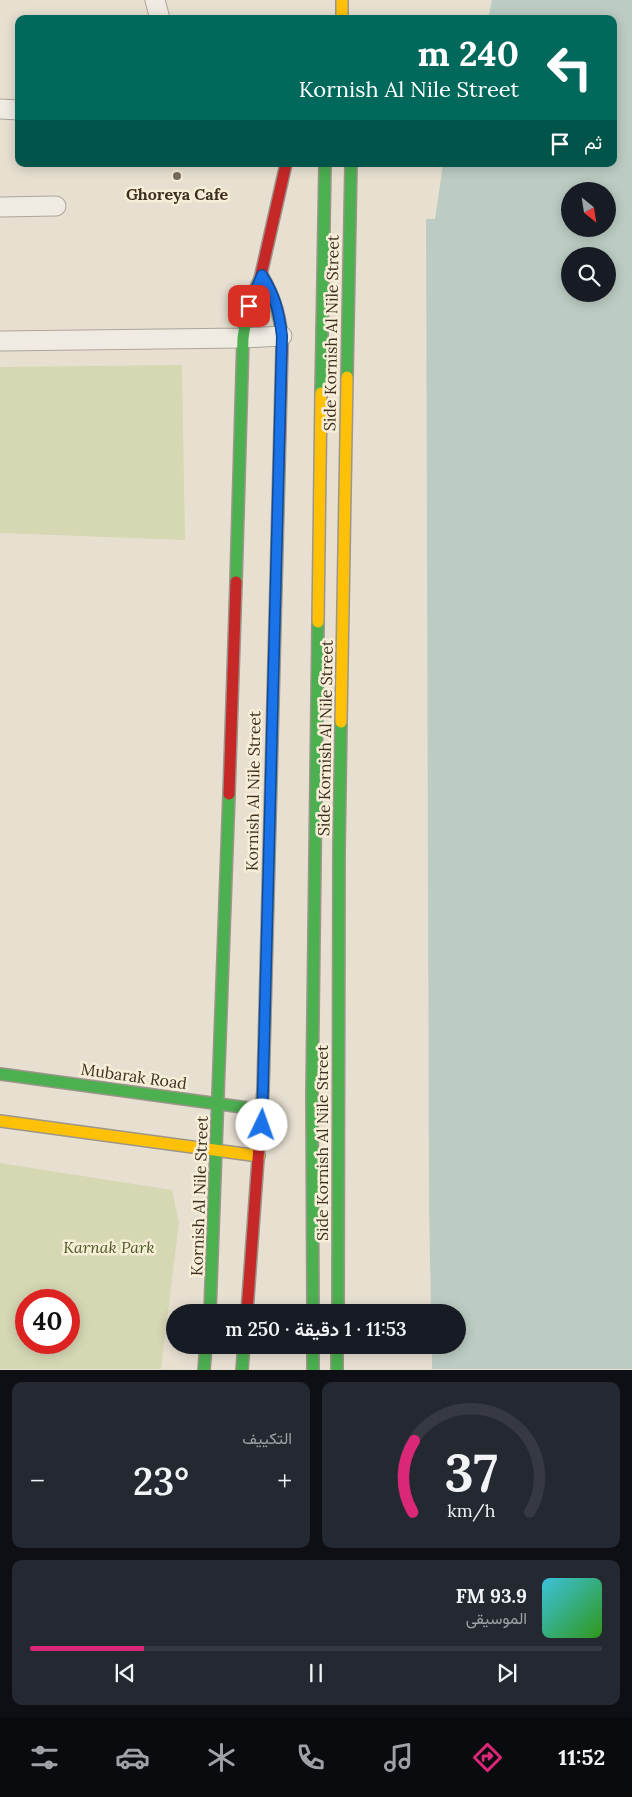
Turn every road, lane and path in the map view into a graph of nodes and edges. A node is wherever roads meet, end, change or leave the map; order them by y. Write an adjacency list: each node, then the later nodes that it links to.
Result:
1 (155, 0): 3 (street)
2 (342, 0): 4 (street)
3 (159, 15)
4 (342, 15)
5 (0, 109): 6 (street)
6 (15, 110)
7 (285, 167): 12 (street, Kornish Al Nile Street)
8 (325, 167): 24 (street, Side Kornish Al Nile Street)
9 (351, 167): 25 (street, Side Kornish Al Nile Street)
10 (56, 206): 11 (street)
11 (0, 207)
12 (262, 275): 13 (street, Kornish Al Nile Street); 14 (street, Kornish Al Nile Street)
13 (282, 336): 14 (street); 18 (street, Kornish Al Nile Street)
14 (243, 338): 15 (street); 17 (street, Kornish Al Nile Street)
15 (0, 341)
16 (0, 1074): 17 (street, Mubarak Road)
17 (218, 1104): 18 (street, Mubarak Road); 20 (street, Kornish Al Nile Street)
18 (263, 1110): 21 (street, Kornish Al Nile Street)
19 (0, 1120): 20 (street)
20 (217, 1150): 21 (street); 22 (street, Kornish Al Nile Street)
21 (259, 1156): 23 (street, Kornish Al Nile Street)
22 (211, 1304)
23 (248, 1304)
24 (313, 1304)
25 (338, 1304)
26 (205, 1354): 30 (street)
27 (243, 1354): 31 (street)
28 (313, 1354): 32 (street)
29 (337, 1354): 33 (street)
30 (204, 1370)
31 (242, 1370)
32 (313, 1370)
33 (337, 1370)

